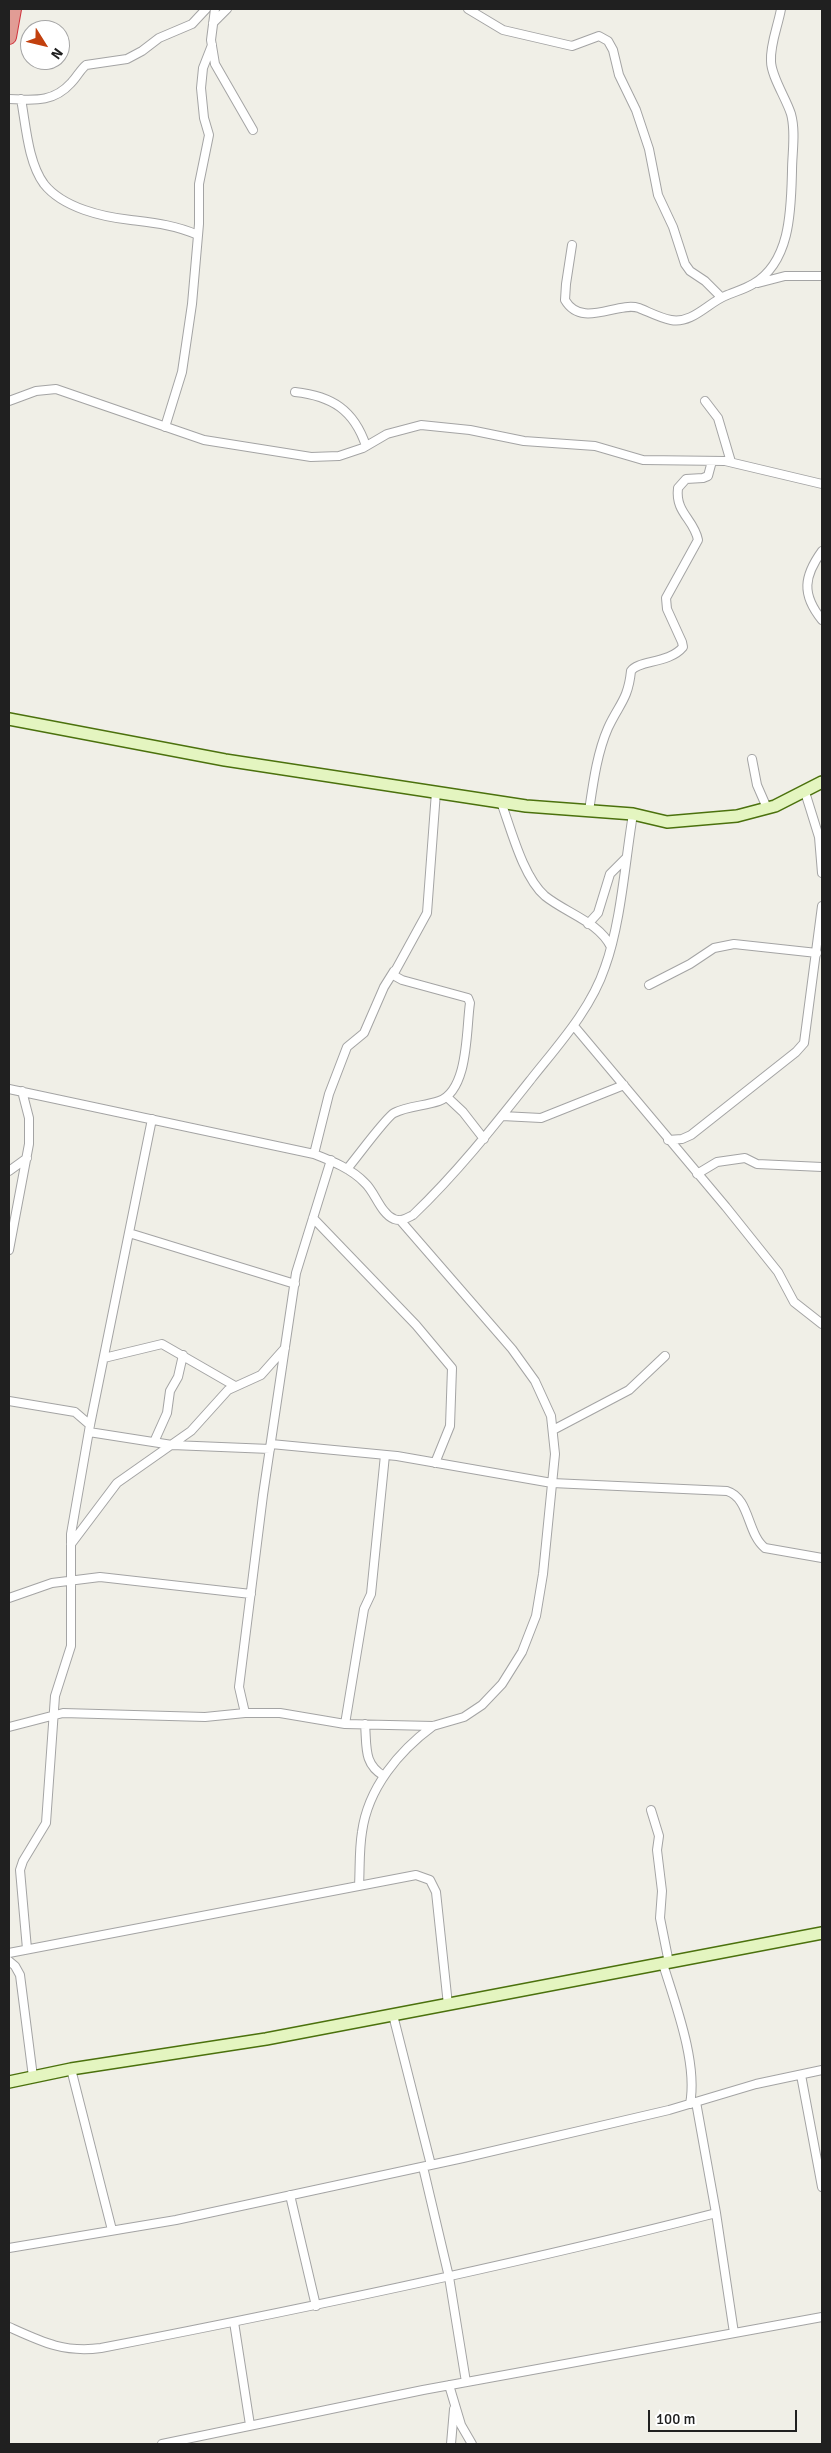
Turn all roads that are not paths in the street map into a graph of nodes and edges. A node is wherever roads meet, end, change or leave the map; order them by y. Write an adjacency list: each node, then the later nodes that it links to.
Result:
1 (14, 9): 8 (highway)
2 (206, 9): 11 (street)
3 (215, 9): 7 (street)
4 (227, 9): 7 (street)
5 (468, 9): 17 (street)
6 (780, 9): 16 (street)
7 (213, 23): 9 (street)
8 (9, 38)
9 (212, 45): 12 (street); 13 (street)
10 (9, 99): 11 (street)
11 (21, 99): 13 (street)
12 (253, 130)
13 (198, 234): 21 (street)
14 (572, 245): 17 (street)
15 (822, 276): 16 (street)
16 (754, 284): 17 (street)
17 (721, 297)
18 (295, 392): 22 (street)
19 (9, 401): 21 (street)
20 (705, 401): 24 (street)
21 (165, 427): 22 (street)
22 (366, 446): 23 (street)
23 (712, 461): 24 (street); 35 (street)
24 (731, 462): 25 (street)
25 (822, 484)
26 (822, 551): 27 (street)
27 (822, 620)
28 (9, 719): 31 (street)
29 (752, 759): 34 (street)
30 (822, 782): 32 (street)
31 (436, 792): 33 (street); 43 (street)
32 (805, 792): 34 (street); 38 (street)
33 (501, 802): 35 (street); 40 (street)
34 (767, 808): 36 (street)
35 (589, 811): 36 (street)
36 (633, 814): 37 (street)
37 (626, 858): 40 (street); 41 (street)
38 (822, 872)
39 (822, 906): 42 (street)
40 (588, 924): 41 (street)
41 (611, 947): 45 (street)
42 (817, 953): 44 (street); 53 (street)
43 (394, 970): 49 (street); 54 (street)
44 (650, 985)
45 (574, 1026): 46 (street); 50 (street)
46 (624, 1086): 50 (street); 53 (street)
47 (9, 1089): 48 (street)
48 (22, 1091): 51 (street); 55 (street)
49 (447, 1097): 52 (street); 58 (street)
50 (502, 1116): 52 (street)
51 (152, 1119): 54 (street); 63 (street)
52 (484, 1139): 62 (street)
53 (668, 1140): 60 (street)
54 (314, 1154): 56 (street)
55 (27, 1158): 59 (street); 64 (street)
56 (331, 1160): 58 (street); 61 (street)
57 (822, 1167): 60 (street)
58 (347, 1169): 62 (street)
59 (9, 1171)
60 (697, 1174): 66 (street)
61 (313, 1218): 65 (street); 79 (street)
62 (400, 1220): 74 (street)
63 (129, 1233): 65 (street); 70 (street)
64 (9, 1250)
65 (295, 1284): 67 (street)
66 (822, 1324)
67 (285, 1348): 71 (street); 77 (street)
68 (183, 1355): 70 (street); 71 (street); 75 (street)
69 (664, 1356): 74 (street)
70 (104, 1358): 73 (street)
71 (235, 1386): 76 (street)
72 (9, 1401): 73 (street)
73 (90, 1429): 75 (street); 81 (street)
74 (553, 1430): 80 (street)
75 (154, 1442): 76 (street)
76 (172, 1445): 77 (street); 81 (street)
77 (270, 1446): 78 (street); 84 (street)
78 (384, 1455): 79 (street); 88 (street)
79 (435, 1463): 80 (street)
80 (552, 1483): 82 (street); 90 (street)
81 (70, 1544): 83 (street)
82 (822, 1558)
83 (70, 1580): 84 (street); 85 (street); 87 (street)
84 (251, 1594): 86 (street)
85 (9, 1598)
86 (245, 1713): 87 (street); 88 (street)
87 (55, 1714): 91 (street); 96 (street)
88 (345, 1724): 89 (street)
89 (365, 1724): 90 (street); 92 (street)
90 (433, 1726): 92 (street)
91 (9, 1727)
92 (384, 1776): 94 (street)
93 (651, 1810): 99 (street)
94 (359, 1886): 96 (street); 101 (street)
95 (822, 1933): 99 (street)
96 (23, 1950): 97 (street); 100 (street)
97 (9, 1952)
98 (9, 1961): 100 (street)
99 (666, 1964): 101 (street); 108 (street)
100 (18, 1969): 106 (street)
101 (448, 2005): 102 (street)
102 (393, 2015): 103 (street); 109 (street)
103 (71, 2070): 106 (street); 113 (street)
104 (822, 2070): 105 (street)
105 (801, 2075): 108 (street); 110 (street)
106 (33, 2077): 107 (street)
107 (9, 2082)
108 (693, 2103): 109 (street); 112 (street)
109 (427, 2166): 111 (street); 115 (street)
110 (822, 2186)
111 (290, 2195): 113 (street); 116 (street)
112 (716, 2213): 115 (street); 120 (street)
113 (112, 2230): 114 (street)
114 (9, 2248)
115 (449, 2277): 116 (street); 121 (street)
116 (316, 2306): 118 (street)
117 (822, 2317): 120 (street)
118 (234, 2322): 119 (street); 124 (street)
119 (9, 2327)
120 (734, 2333): 121 (street)
121 (466, 2382): 122 (street)
122 (449, 2385): 123 (street); 124 (street)
123 (454, 2402): 126 (street); 127 (street)
124 (250, 2425): 125 (street)
125 (162, 2444)
126 (451, 2444)
127 (472, 2444)

